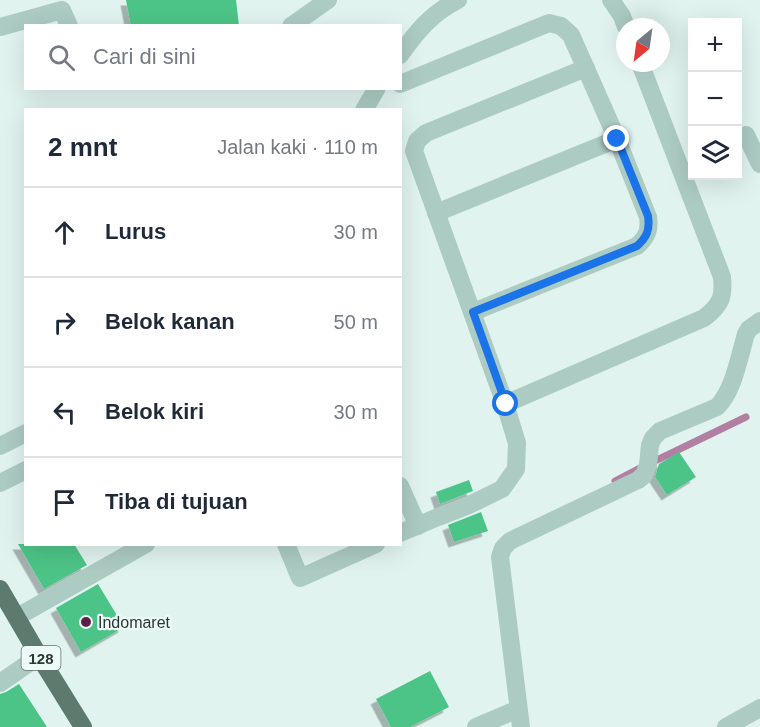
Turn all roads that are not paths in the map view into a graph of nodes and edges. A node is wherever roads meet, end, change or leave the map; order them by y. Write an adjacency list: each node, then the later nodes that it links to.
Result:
1 (328, 0): 6 (street)
2 (458, 0): 8 (street)
3 (611, 0): 5 (street)
4 (65, 12): 7 (street)
5 (623, 18)
6 (294, 24)
7 (0, 27)
8 (402, 52)
9 (586, 68): 11 (street); 13 (street); 15 (street)
10 (643, 72): 18 (street)
11 (402, 83)
12 (746, 135): 14 (street)
13 (617, 139): 15 (street); 16 (street)
14 (760, 164)
15 (436, 213): 16 (street)
16 (473, 312): 18 (street)
17 (760, 321): 34 (street)
18 (506, 404): 24 (street)
19 (24, 434): 20 (street)
20 (0, 446)
21 (24, 471): 22 (street)
22 (0, 483)
23 (402, 490): 24 (street)
24 (418, 526): 25 (street)
25 (402, 532)
26 (142, 546): 30 (street)
27 (287, 546): 28 (street)
28 (356, 548)
29 (0, 588): 30 (main road, 128)
30 (17, 617): 31 (main road, 128)
31 (39, 656): 32 (street); 35 (main road, 128)
32 (0, 683)
33 (760, 708): 37 (street)
34 (514, 716): 36 (street)
35 (83, 727)
36 (476, 727)
37 (726, 727)

